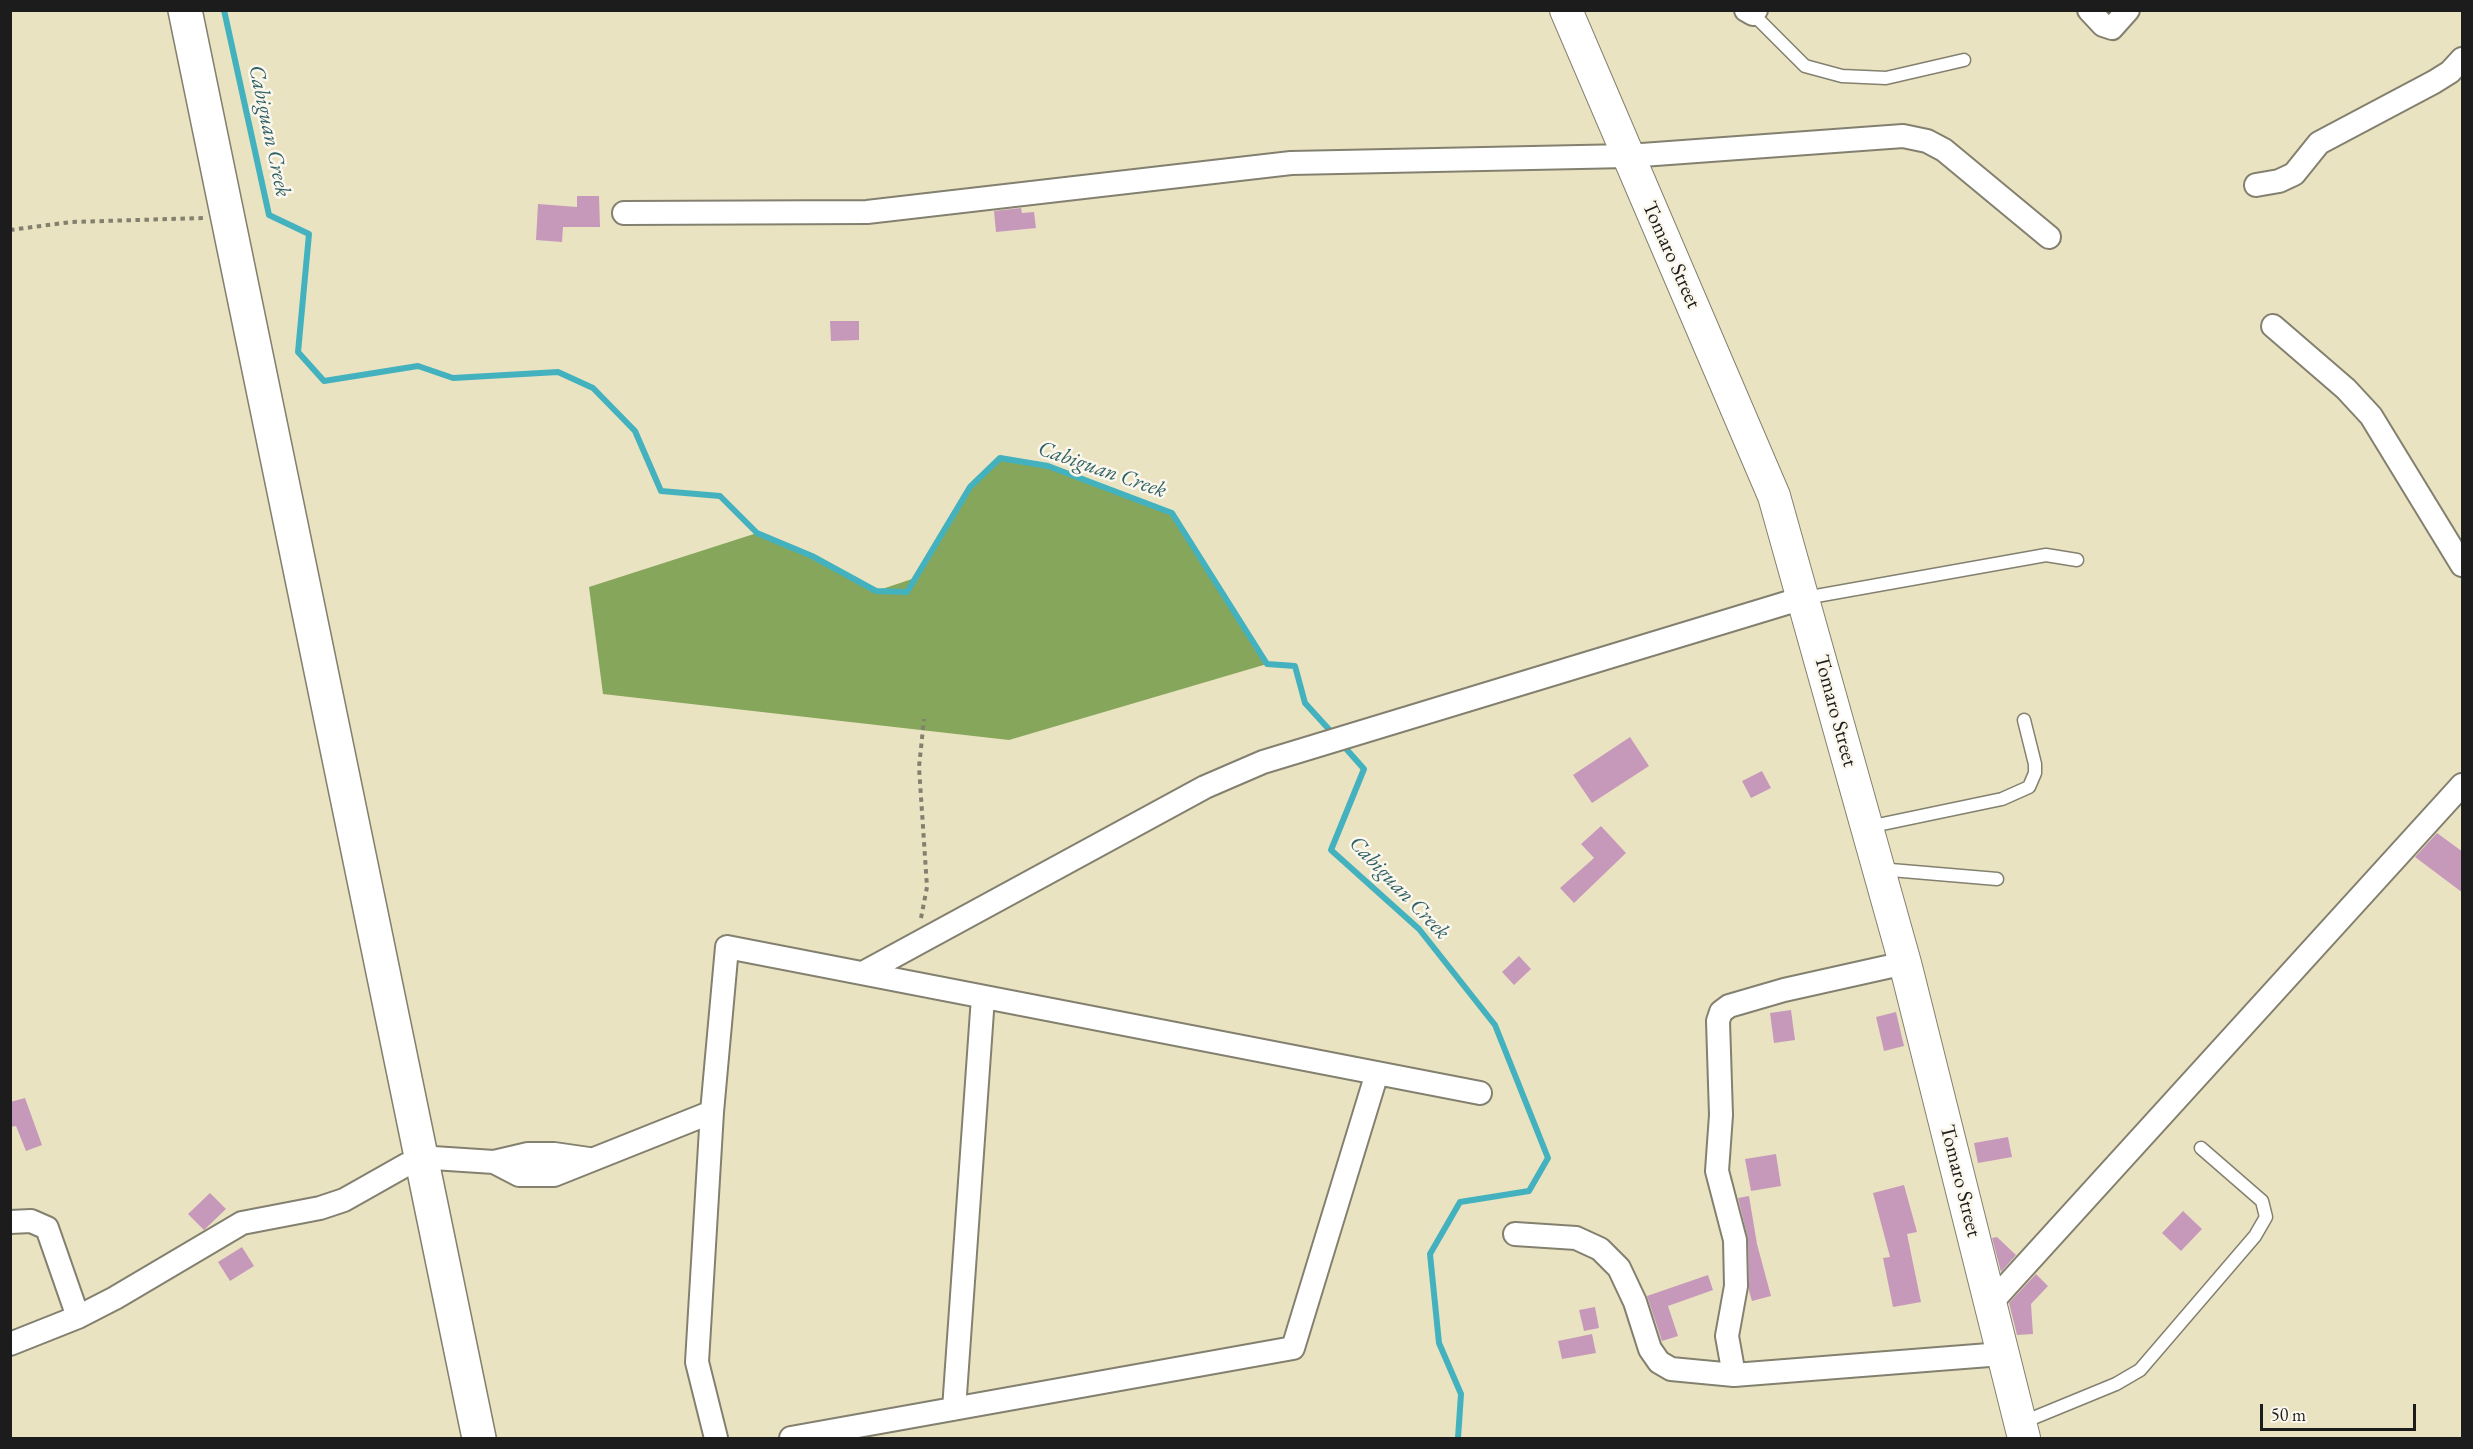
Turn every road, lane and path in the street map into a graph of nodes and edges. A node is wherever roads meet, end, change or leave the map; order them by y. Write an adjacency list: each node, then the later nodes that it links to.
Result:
1 (170, 10): 12 (highway)
2 (185, 10): 33 (highway)
3 (1566, 10): 9 (street, Tomaro Street)
4 (2089, 10): 5 (street)
5 (2128, 10)
6 (1752, 12): 8 (lane)
7 (2463, 59): 10 (street)
8 (1964, 60)
9 (1628, 156): 11 (street); 14 (street); 18 (street, Tomaro Street)
10 (2256, 185)
11 (624, 213)
12 (212, 217): 13 (path); 33 (highway)
13 (10, 230)
14 (2049, 237)
15 (2273, 326): 17 (street)
16 (2077, 560): 18 (lane)
17 (2463, 565)
18 (1803, 598): 22 (street, Tomaro Street); 25 (street)
19 (924, 719): 25 (path)
20 (2024, 720): 22 (lane)
21 (2463, 785): 36 (street)
22 (1867, 828): 23 (street, Tomaro Street)
23 (1878, 868): 24 (lane); 26 (street, Tomaro Street)
24 (1997, 879)
25 (915, 945): 27 (street)
26 (1905, 963): 36 (street, Tomaro Street); 40 (street)
27 (863, 973): 28 (street); 31 (street)
28 (983, 997): 29 (street); 41 (street)
29 (1377, 1073): 30 (street); 41 (street)
30 (1480, 1093)
31 (712, 1112): 33 (street); 45 (street)
32 (2201, 1148): 42 (lane)
33 (414, 1162): 37 (street); 43 (highway); 44 (highway)
34 (10, 1222): 37 (street)
35 (1515, 1234): 40 (street)
36 (1990, 1304): 39 (street, Tomaro Street)
37 (78, 1317): 38 (street)
38 (10, 1344)
39 (2002, 1354): 40 (street); 42 (street, Tomaro Street)
40 (1734, 1375)
41 (954, 1409): 46 (street)
42 (2022, 1431)
43 (463, 1438)
44 (479, 1438)
45 (716, 1438)
46 (791, 1438)

